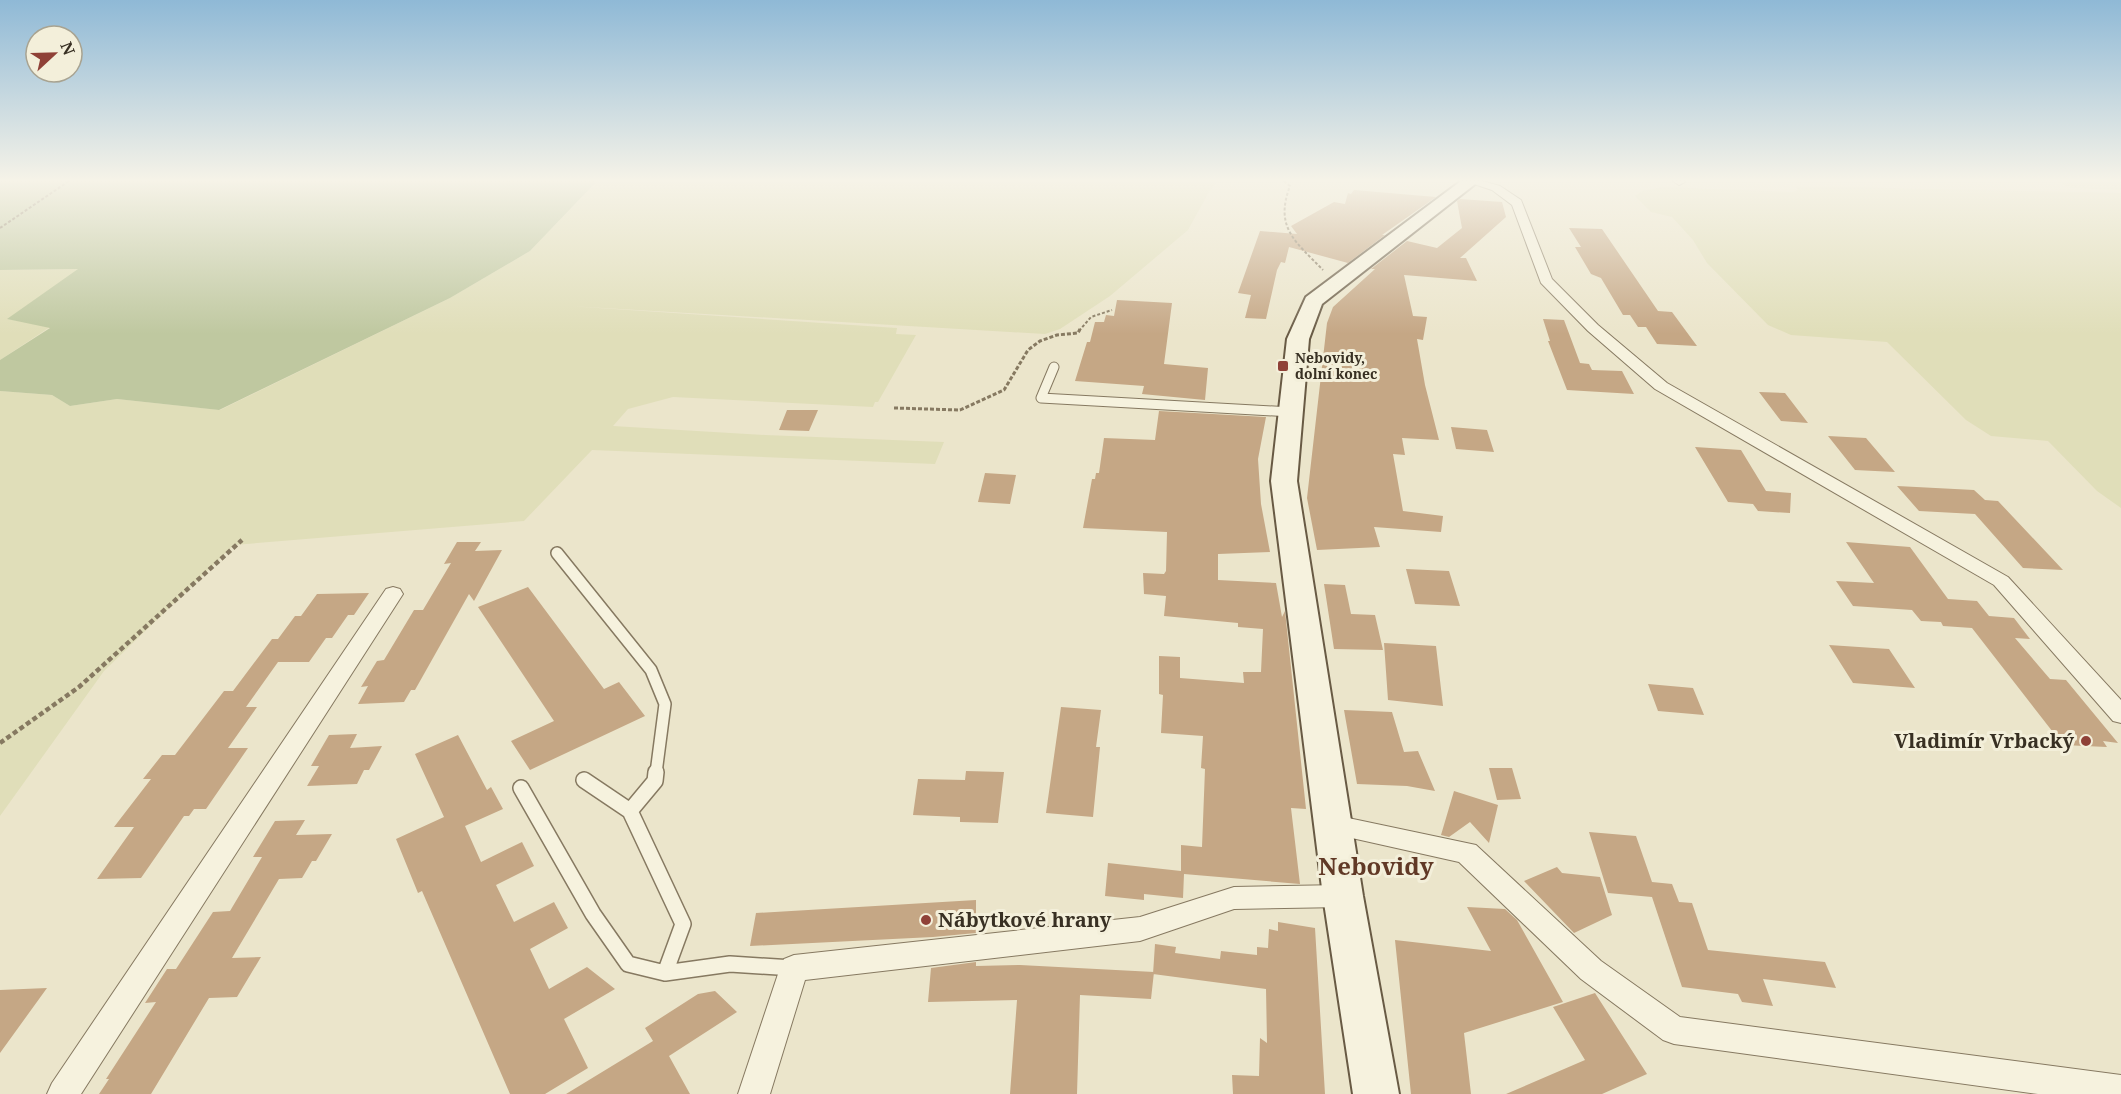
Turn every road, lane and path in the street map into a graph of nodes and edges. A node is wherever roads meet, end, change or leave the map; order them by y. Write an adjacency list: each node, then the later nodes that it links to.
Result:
1 (1292, 232): 4 (path)
2 (1403, 232): 4 (street)
3 (1528, 232): 12 (street)
4 (1336, 284): 8 (street)
5 (1112, 310): 7 (path)
6 (1054, 368): 8 (lane)
7 (894, 408)
8 (1291, 412): 17 (street)
9 (242, 540): 13 (path)
10 (557, 553): 16 (lane)
11 (393, 594): 22 (street)
12 (2121, 715)
13 (0, 743)
14 (584, 780): 16 (lane)
15 (521, 788): 20 (lane)
16 (630, 811): 20 (lane)
17 (1334, 825): 18 (street); 21 (street)
18 (1343, 896): 19 (street); 24 (street)
19 (794, 968): 20 (lane); 23 (street)
20 (665, 973)
21 (2121, 1090)
22 (63, 1094)
23 (754, 1094)
24 (1376, 1094)

